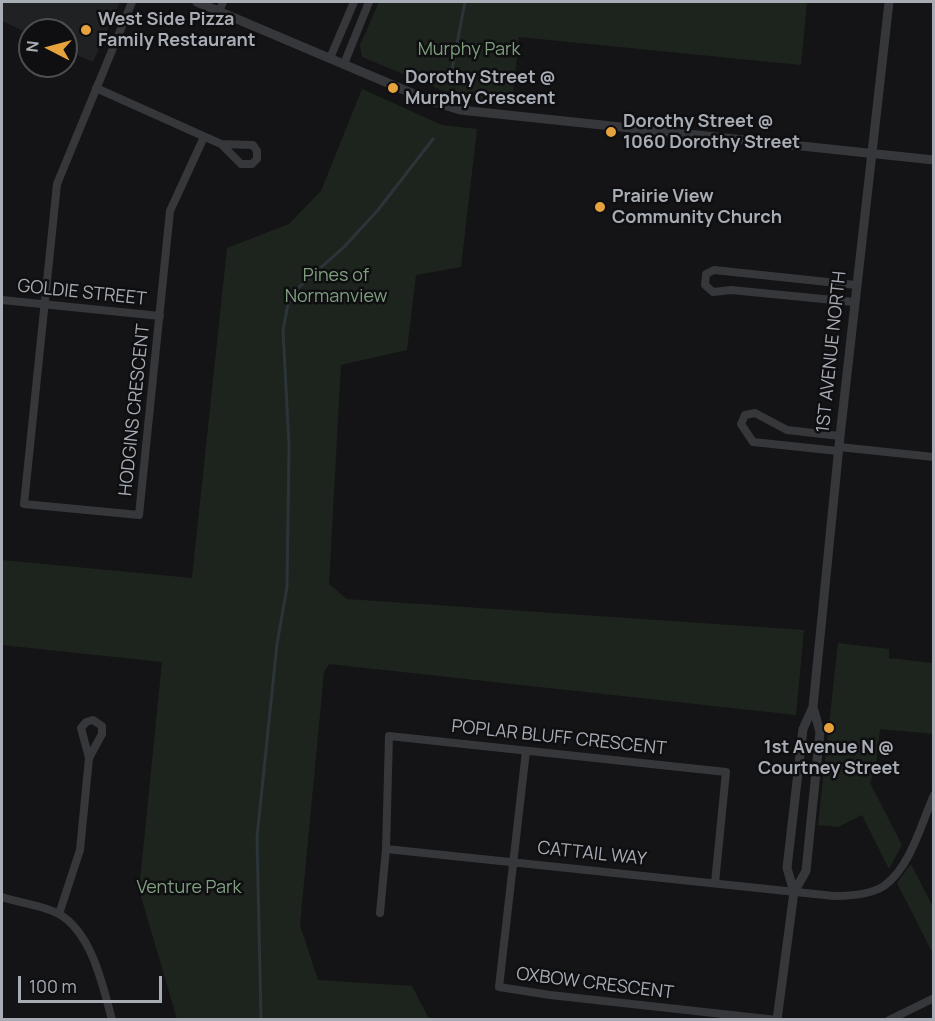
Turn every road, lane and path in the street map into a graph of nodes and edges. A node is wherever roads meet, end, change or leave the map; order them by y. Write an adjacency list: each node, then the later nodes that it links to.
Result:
1 (132, 2): 10 (street)
2 (197, 2): 7 (street)
3 (223, 2): 7 (street)
4 (354, 2): 8 (street)
5 (369, 2): 9 (street)
6 (889, 2): 13 (street, 1ST AVENUE NORTH)
7 (219, 11): 8 (street)
8 (330, 58): 9 (street)
9 (344, 64): 13 (street)
10 (96, 88): 11 (street); 18 (street)
11 (204, 137): 12 (street); 19 (street)
12 (221, 144): 12 (street)
13 (873, 154): 14 (street); 15 (street, 1ST AVENUE NORTH)
14 (933, 160)
15 (856, 285): 17 (street, 1ST AVENUE NORTH); 17 (street)
16 (2, 300): 18 (street, GOLDIE STREET)
17 (854, 302): 20 (street, 1ST AVENUE NORTH)
18 (44, 305): 19 (street, GOLDIE STREET); 19 (street, HODGINS CRESCENT)
19 (160, 316)
20 (840, 436): 21 (street, 1ST AVENUE NORTH); 21 (street)
21 (839, 449): 22 (street); 23 (street, 1ST AVENUE NORTH)
22 (933, 457)
23 (813, 707): 30 (street); 30 (street)
24 (526, 751): 27 (street, POPLAR BLUFF CRESCENT); 28 (street); 29 (street, POPLAR BLUFF CRESCENT)
25 (89, 758): 33 (street)
26 (933, 795): 30 (street, CATTAIL WAY)
27 (386, 849): 28 (street, CATTAIL WAY); 32 (street)
28 (514, 862): 29 (street, CATTAIL WAY); 37 (street, OXBOW CRESCENT)
29 (715, 883): 30 (street, CATTAIL WAY)
30 (794, 892): 37 (street)
31 (2, 897): 33 (street)
32 (380, 913)
33 (59, 914): 36 (street)
34 (933, 998): 35 (street)
35 (900, 1018): 38 (street)
36 (112, 1020)
37 (777, 1020)
38 (889, 1020)

